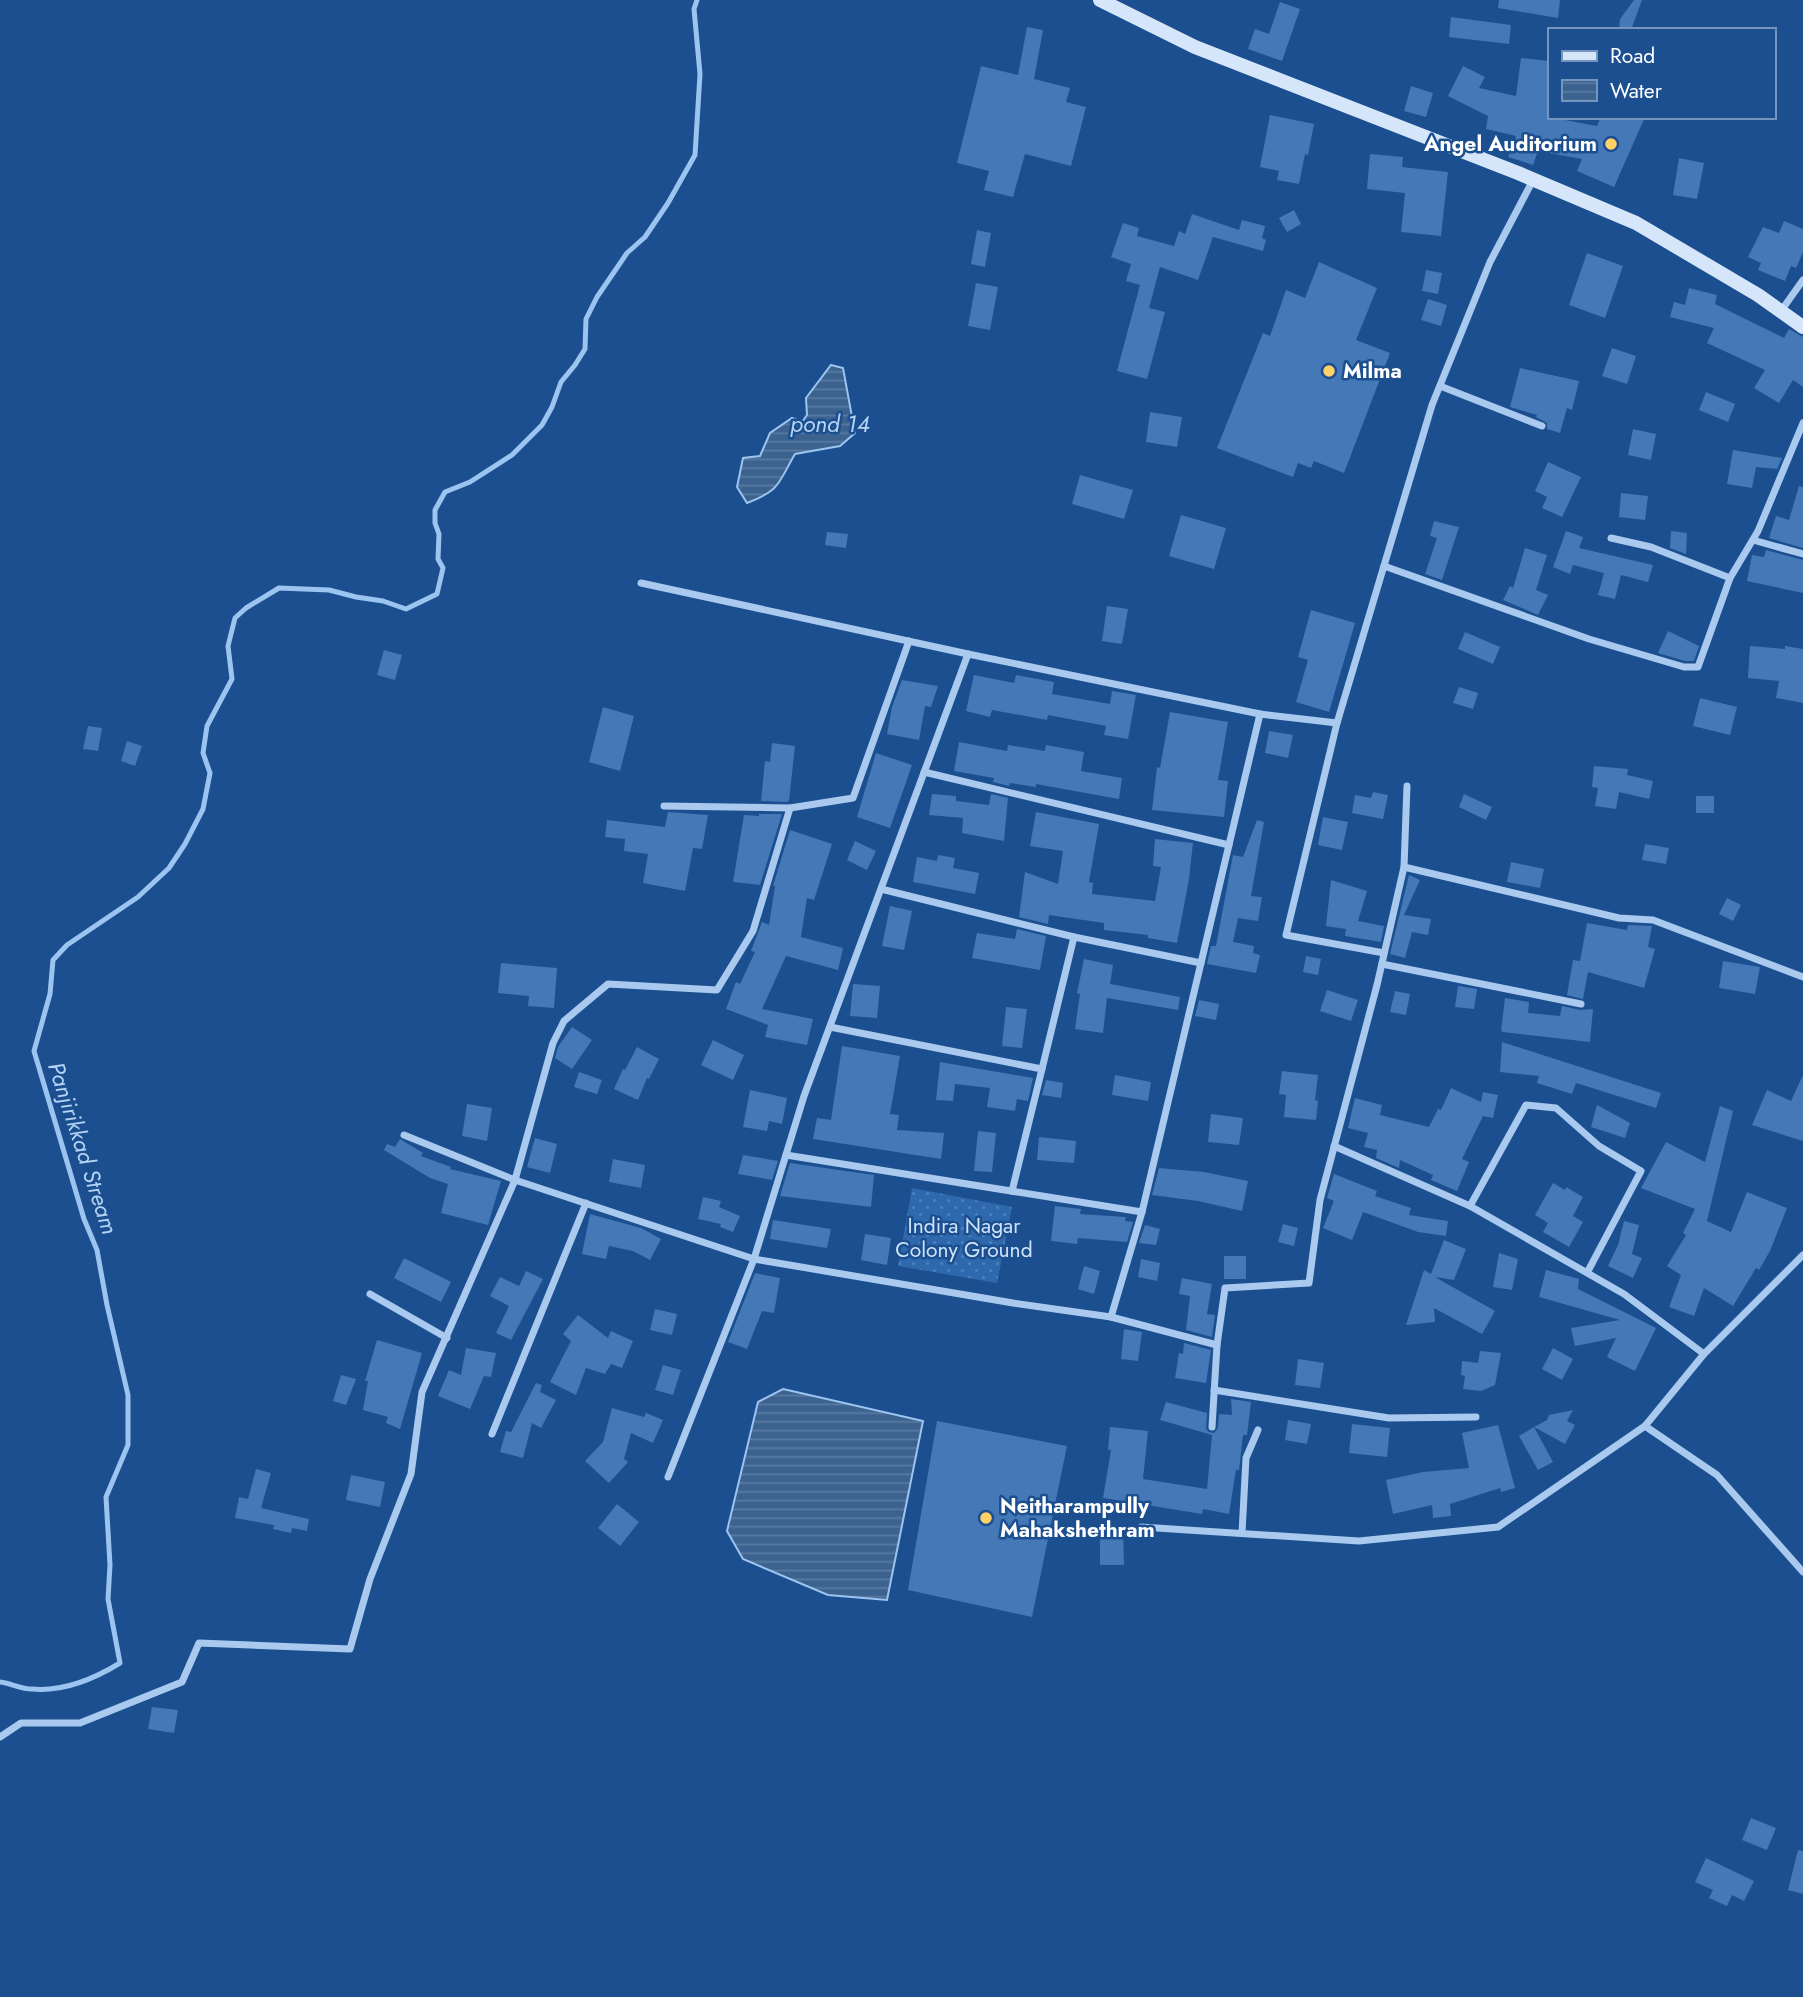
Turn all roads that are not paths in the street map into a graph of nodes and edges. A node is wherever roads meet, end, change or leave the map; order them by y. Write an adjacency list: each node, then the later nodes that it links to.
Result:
1 (1100, 0): 2 (main road)
2 (1533, 180): 4 (main road); 6 (street)
3 (1803, 280): 4 (street)
4 (1781, 311): 5 (main road)
5 (1803, 327)
6 (1440, 386): 8 (street); 12 (street)
7 (1803, 423): 10 (street)
8 (1542, 426)
9 (1611, 538): 13 (street)
10 (1753, 540): 11 (street); 13 (street)
11 (1803, 554)
12 (1384, 566): 13 (street); 18 (street)
13 (1730, 578)
14 (640, 583): 15 (street)
15 (909, 641): 16 (street); 22 (street)
16 (968, 654): 17 (street); 19 (street)
17 (1260, 714): 18 (street); 23 (street)
18 (1337, 723): 27 (street)
19 (924, 772): 23 (street); 25 (street)
20 (1407, 786): 24 (street)
21 (664, 806): 22 (street)
22 (790, 808): 37 (street)
23 (1229, 845): 28 (street)
24 (1405, 867): 27 (street); 30 (street)
25 (881, 890): 26 (street); 32 (street)
26 (1074, 937): 28 (street); 33 (street)
27 (1384, 953): 29 (street)
28 (1201, 963): 41 (street)
29 (1382, 964): 31 (street); 35 (street)
30 (1803, 977)
31 (1581, 1004)
32 (830, 1027): 33 (street); 36 (street)
33 (1042, 1069): 38 (street)
34 (404, 1135): 37 (street)
35 (1334, 1146): 40 (street); 48 (street)
36 (786, 1155): 38 (street); 43 (street)
37 (515, 1180): 39 (street); 47 (street)
38 (1012, 1191): 41 (street)
39 (586, 1203): 43 (street); 55 (street)
40 (1470, 1206): 44 (street); 44 (street)
41 (1142, 1212): 46 (street)
42 (1803, 1255): 49 (street)
43 (754, 1259): 46 (street); 56 (street)
44 (1587, 1273): 49 (street)
45 (370, 1294): 47 (street)
46 (1111, 1317): 48 (street)
47 (447, 1338): 60 (street)
48 (1217, 1345): 50 (street)
49 (1704, 1354): 52 (street)
50 (1214, 1390): 51 (street); 53 (street)
51 (1476, 1417)
52 (1645, 1426): 58 (street); 59 (street)
53 (1212, 1427)
54 (1258, 1430): 58 (street)
55 (492, 1434)
56 (668, 1477)
57 (1141, 1527): 58 (street)
58 (1242, 1533)
59 (1803, 1572)
60 (0, 1737)

